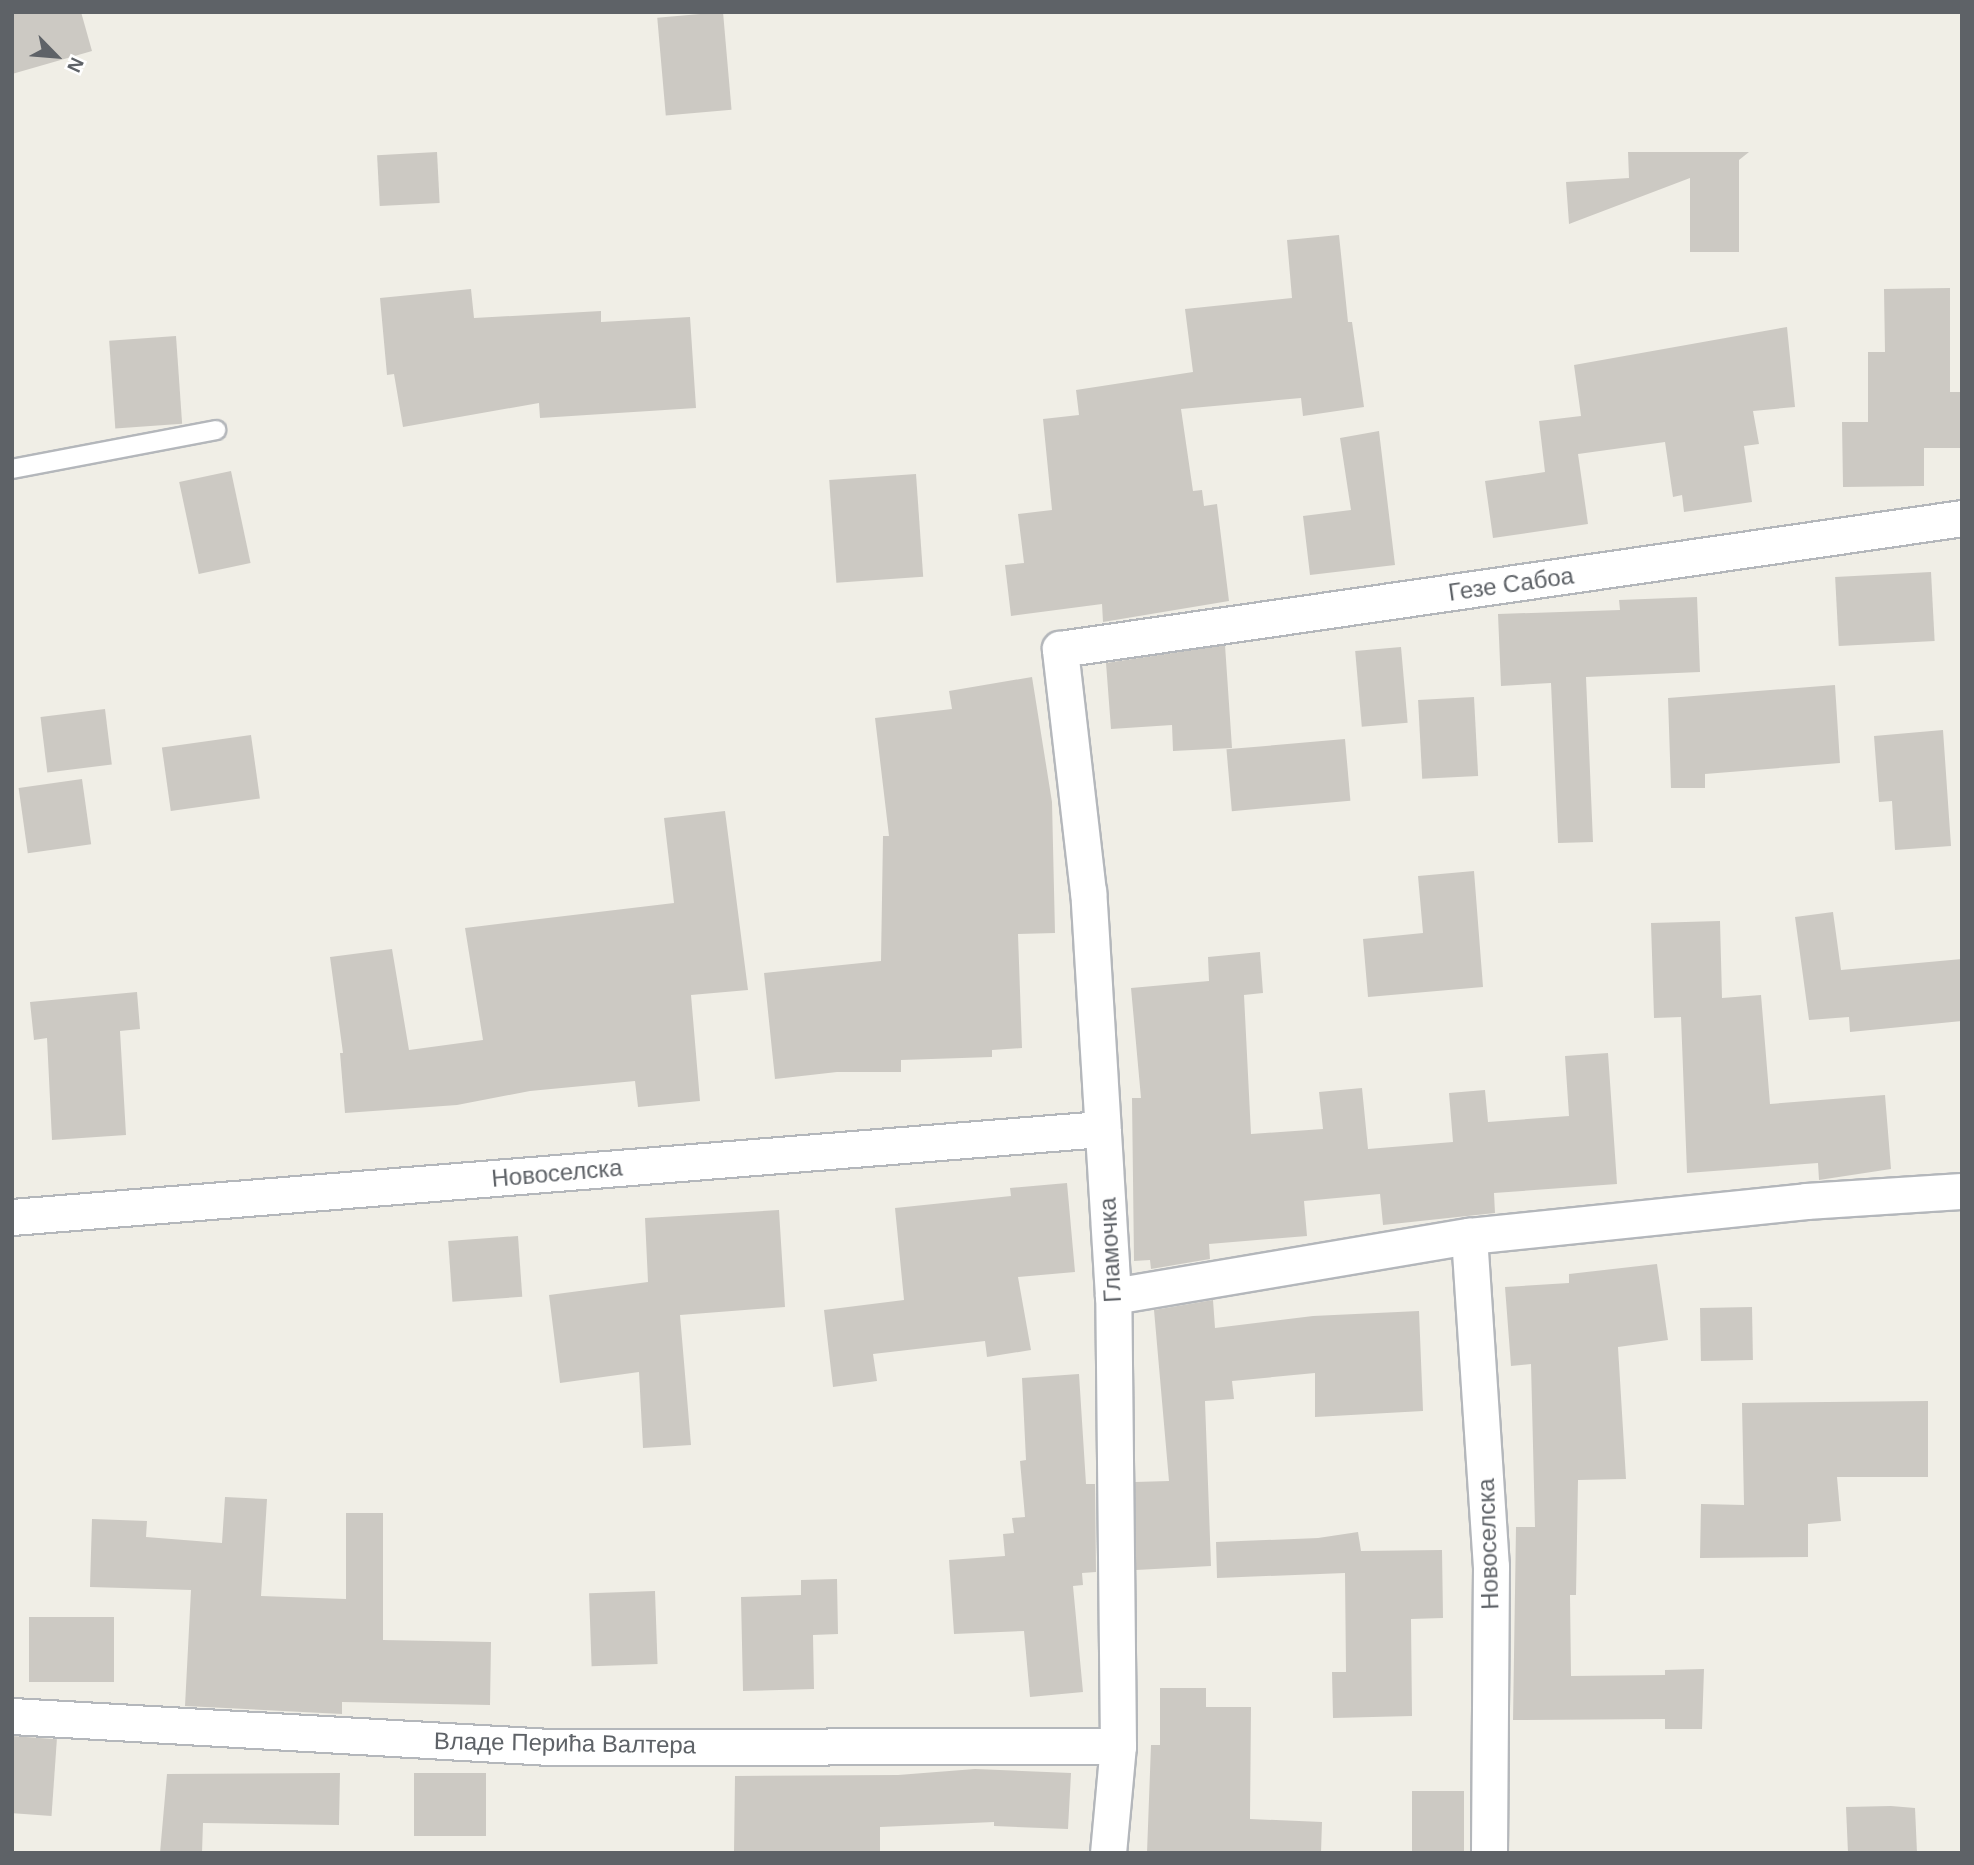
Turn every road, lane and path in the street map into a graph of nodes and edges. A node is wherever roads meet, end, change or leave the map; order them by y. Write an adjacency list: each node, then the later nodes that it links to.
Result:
1 (216, 430): 2 (lane)
2 (12, 469)
3 (1962, 518): 4 (street, Гезе Сабоа)
4 (1060, 649): 5 (street, Гламочка)
5 (1102, 1129): 7 (street, Новоселска); 9 (street, Гламочка)
6 (1962, 1191): 8 (street)
7 (12, 1217)
8 (1469, 1236): 9 (street); 13 (street, Новоселска)
9 (1113, 1296): 11 (street, Гламочка)
10 (12, 1716): 11 (street, Владе Перића Валтера)
11 (1118, 1746): 12 (street, Гламочка)
12 (1108, 1853)
13 (1489, 1853)

